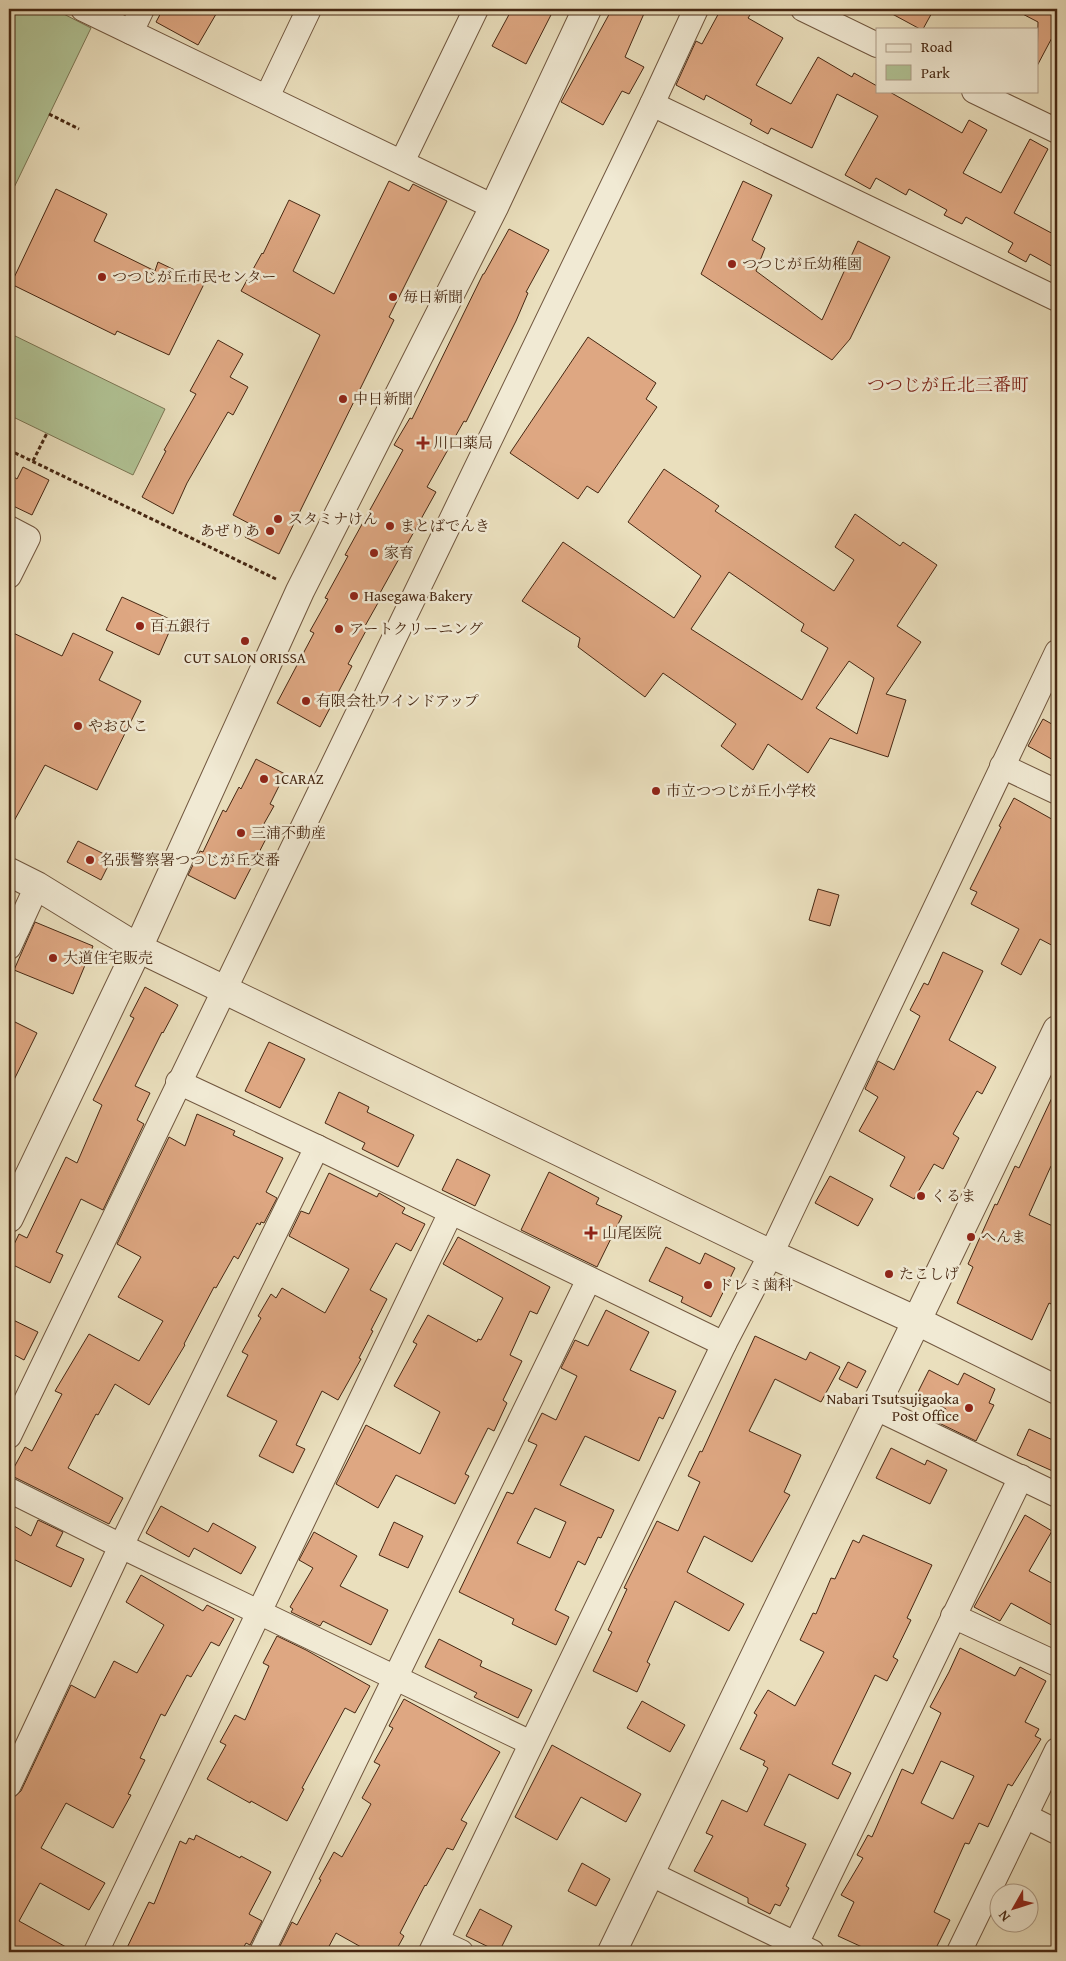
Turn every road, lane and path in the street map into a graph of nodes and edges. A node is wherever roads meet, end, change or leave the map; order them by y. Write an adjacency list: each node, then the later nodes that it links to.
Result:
1 (83, 9): 8 (street)
2 (142, 9): 8 (street)
3 (309, 9): 11 (street)
4 (476, 9): 16 (street)
5 (587, 9): 17 (street)
6 (696, 9): 12 (street)
7 (803, 9): 9 (street)
8 (131, 32): 11 (street)
9 (876, 44)
10 (976, 92): 15 (street)
11 (267, 97): 16 (street)
12 (652, 104): 18 (street); 32 (street)
13 (49, 114): 14 (path)
14 (79, 129)
15 (1057, 131)
16 (402, 162): 17 (street)
17 (494, 206): 24 (street)
18 (1057, 299)
19 (47, 433): 21 (path)
20 (9, 450): 21 (path)
21 (33, 461): 24 (path)
22 (9, 528): 23 (street)
23 (9, 576)
24 (300, 591): 31 (street)
25 (1057, 652): 26 (street)
26 (1002, 766): 27 (street); 38 (street)
27 (1057, 792)
28 (9, 872): 29 (street)
29 (37, 886): 30 (street); 31 (street)
30 (9, 947)
31 (138, 948): 32 (street); 37 (street)
32 (223, 989): 34 (street); 38 (street)
33 (1057, 1030): 40 (street)
34 (178, 1082): 35 (street); 44 (street)
35 (317, 1147): 36 (street); 48 (street)
36 (451, 1212): 39 (street); 49 (street)
37 (9, 1218)
38 (771, 1254): 40 (street); 41 (street)
39 (589, 1279): 41 (street); 52 (street)
40 (916, 1321): 42 (street); 43 (street)
41 (724, 1344): 53 (street)
42 (1057, 1390)
43 (876, 1408): 45 (street); 58 (street)
44 (9, 1436)
45 (1021, 1477): 47 (street); 50 (street)
46 (9, 1490): 48 (street)
47 (1057, 1495)
48 (121, 1546): 49 (street); 55 (street)
49 (260, 1611): 52 (street); 61 (street)
50 (953, 1616): 51 (street); 60 (street)
51 (1057, 1664)
52 (395, 1678): 53 (street); 62 (street)
53 (531, 1743): 59 (street)
54 (1057, 1750): 56 (street)
55 (9, 1785)
56 (1025, 1816): 57 (street); 65 (street)
57 (1057, 1832)
58 (649, 1873): 60 (street); 64 (street)
59 (434, 1946): 63 (street)
60 (804, 1948)
61 (96, 1952)
62 (262, 1952)
63 (461, 1952)
64 (612, 1952)
65 (959, 1952)

